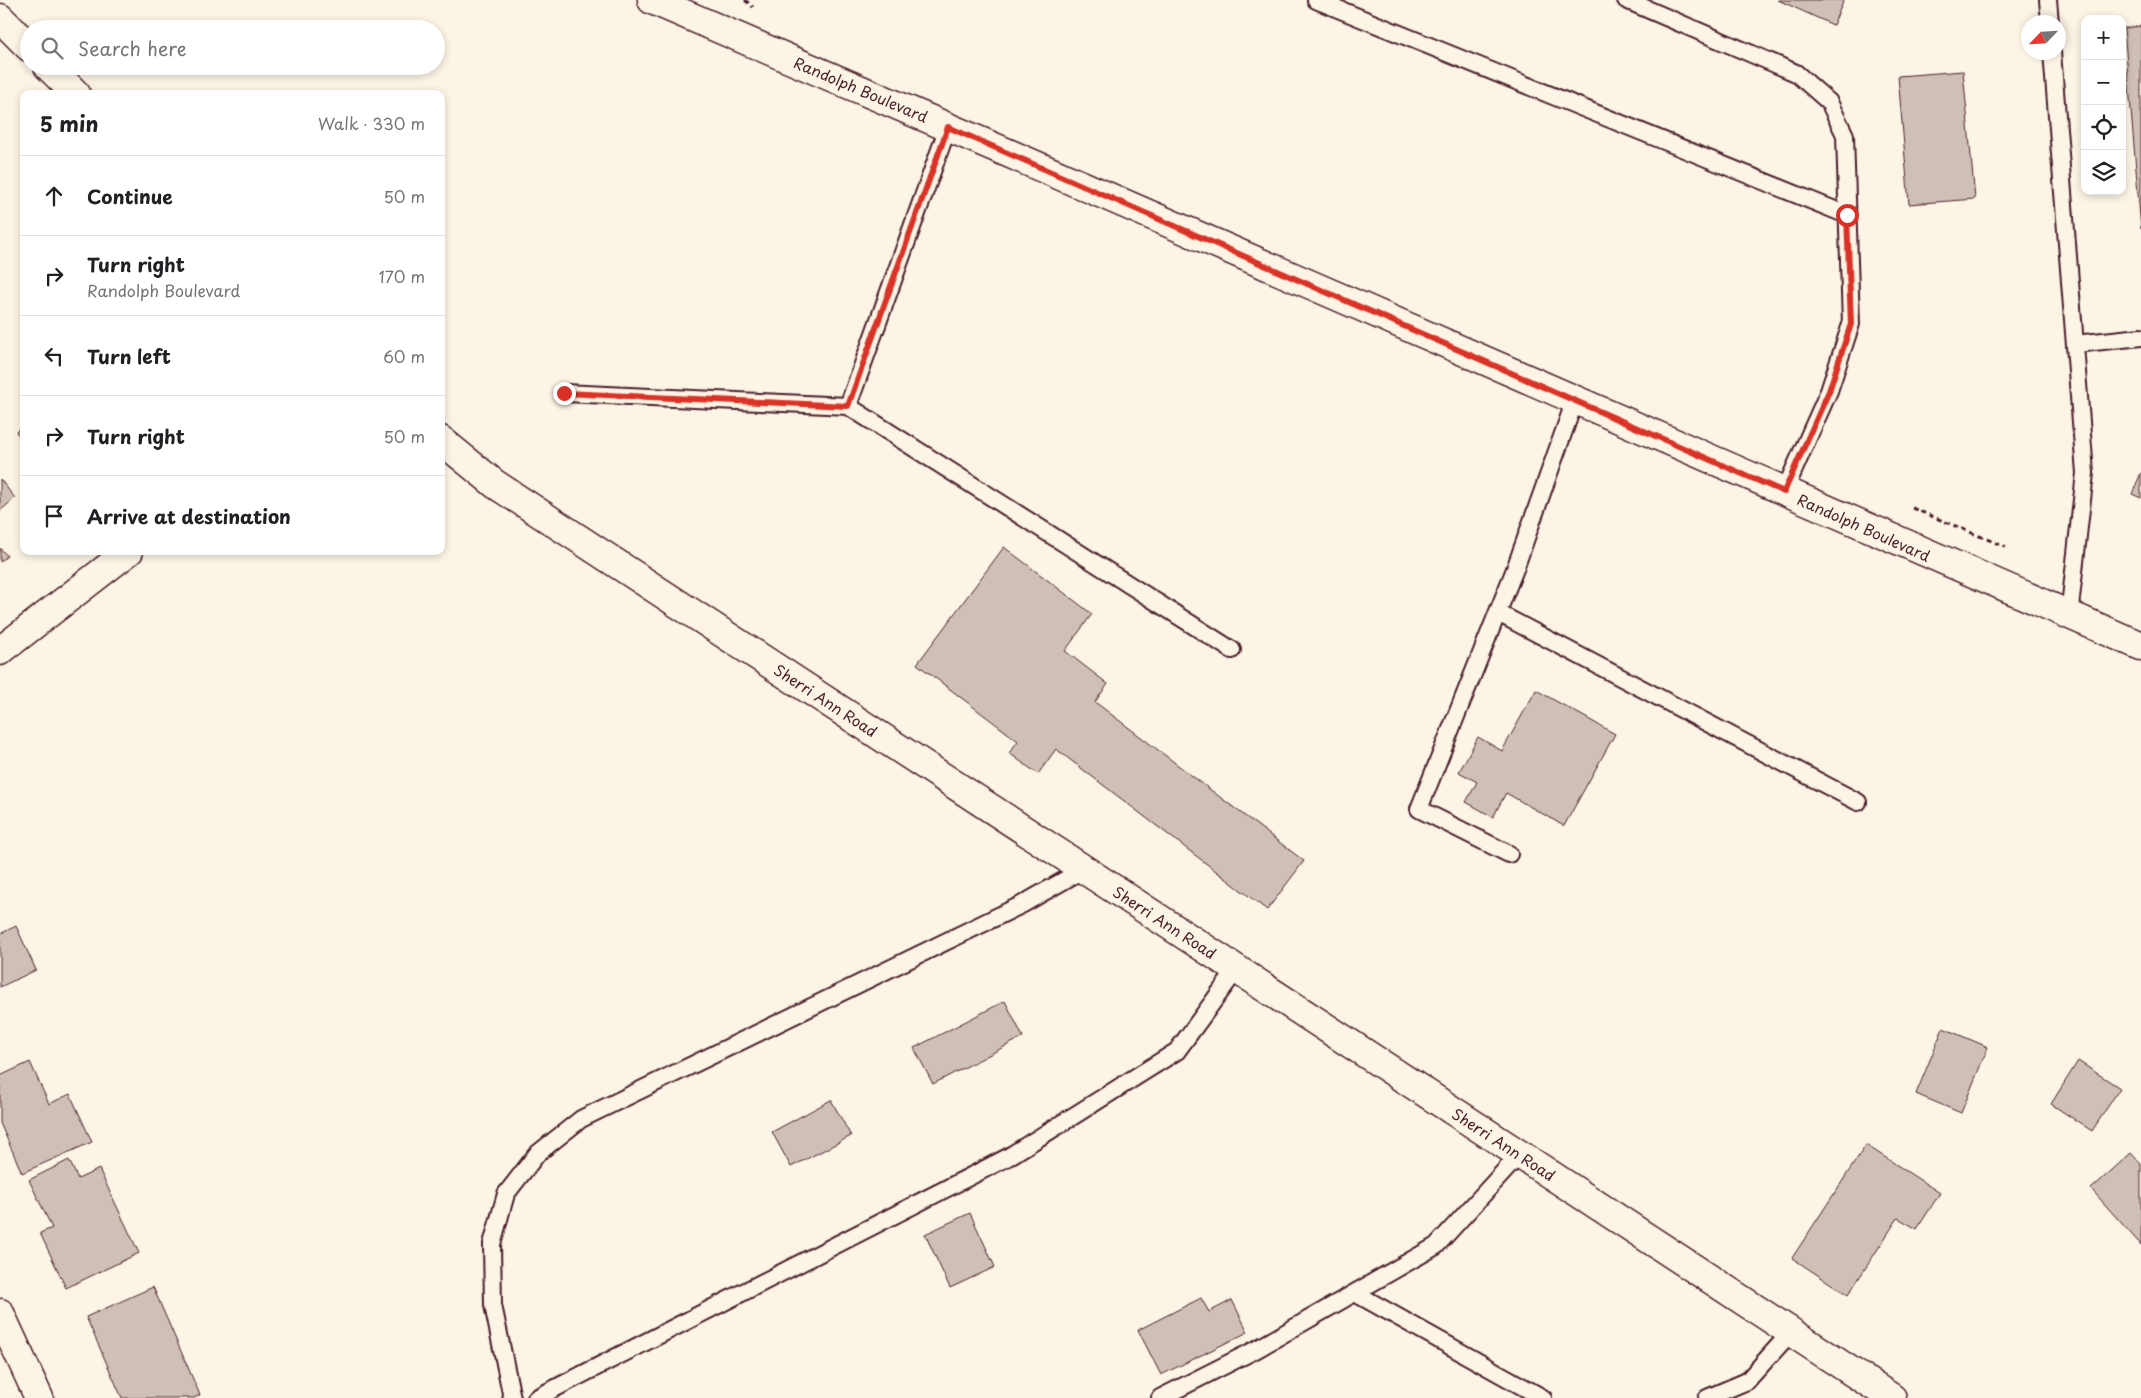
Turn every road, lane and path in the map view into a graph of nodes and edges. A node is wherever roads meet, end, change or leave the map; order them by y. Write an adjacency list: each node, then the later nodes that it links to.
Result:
1 (652, 0): 11 (street, Randolph Boulevard)
2 (1316, 0): 12 (lane)
3 (1626, 0): 12 (lane)
4 (2048, 0): 5 (lane)
5 (2049, 15)
6 (0, 18): 7 (street)
7 (20, 38)
8 (2053, 60): 14 (lane)
9 (57, 75): 10 (street)
10 (72, 90)
11 (948, 127): 16 (street, Randolph Boulevard); 17 (lane)
12 (1847, 215): 19 (lane)
13 (2141, 336): 14 (lane)
14 (2075, 344): 22 (lane)
15 (564, 393): 17 (lane)
16 (1575, 400): 19 (street, Randolph Boulevard); 21 (lane)
17 (848, 406): 24 (lane)
18 (445, 443): 28 (street, Sherri Ann Road)
19 (1784, 492): 22 (street, Randolph Boulevard)
20 (124, 555): 25 (street)
21 (1498, 613): 26 (lane); 27 (lane)
22 (2069, 616): 23 (street, Randolph Boulevard)
23 (2141, 646)
24 (1232, 650)
25 (0, 651)
26 (1858, 802)
27 (1509, 854)
28 (1084, 869): 29 (street, Sherri Ann Road); 36 (lane)
29 (1237, 969): 30 (street, Sherri Ann Road); 37 (lane)
30 (1520, 1154): 31 (lane); 33 (street, Sherri Ann Road)
31 (1355, 1293): 38 (lane); 39 (lane)
32 (0, 1313): 35 (street)
33 (1791, 1332): 34 (street, Sherri Ann Road); 40 (lane)
34 (1880, 1395)
35 (39, 1398)
36 (512, 1398)
37 (536, 1398)
38 (1160, 1398)
39 (1544, 1398)
40 (1707, 1398)

